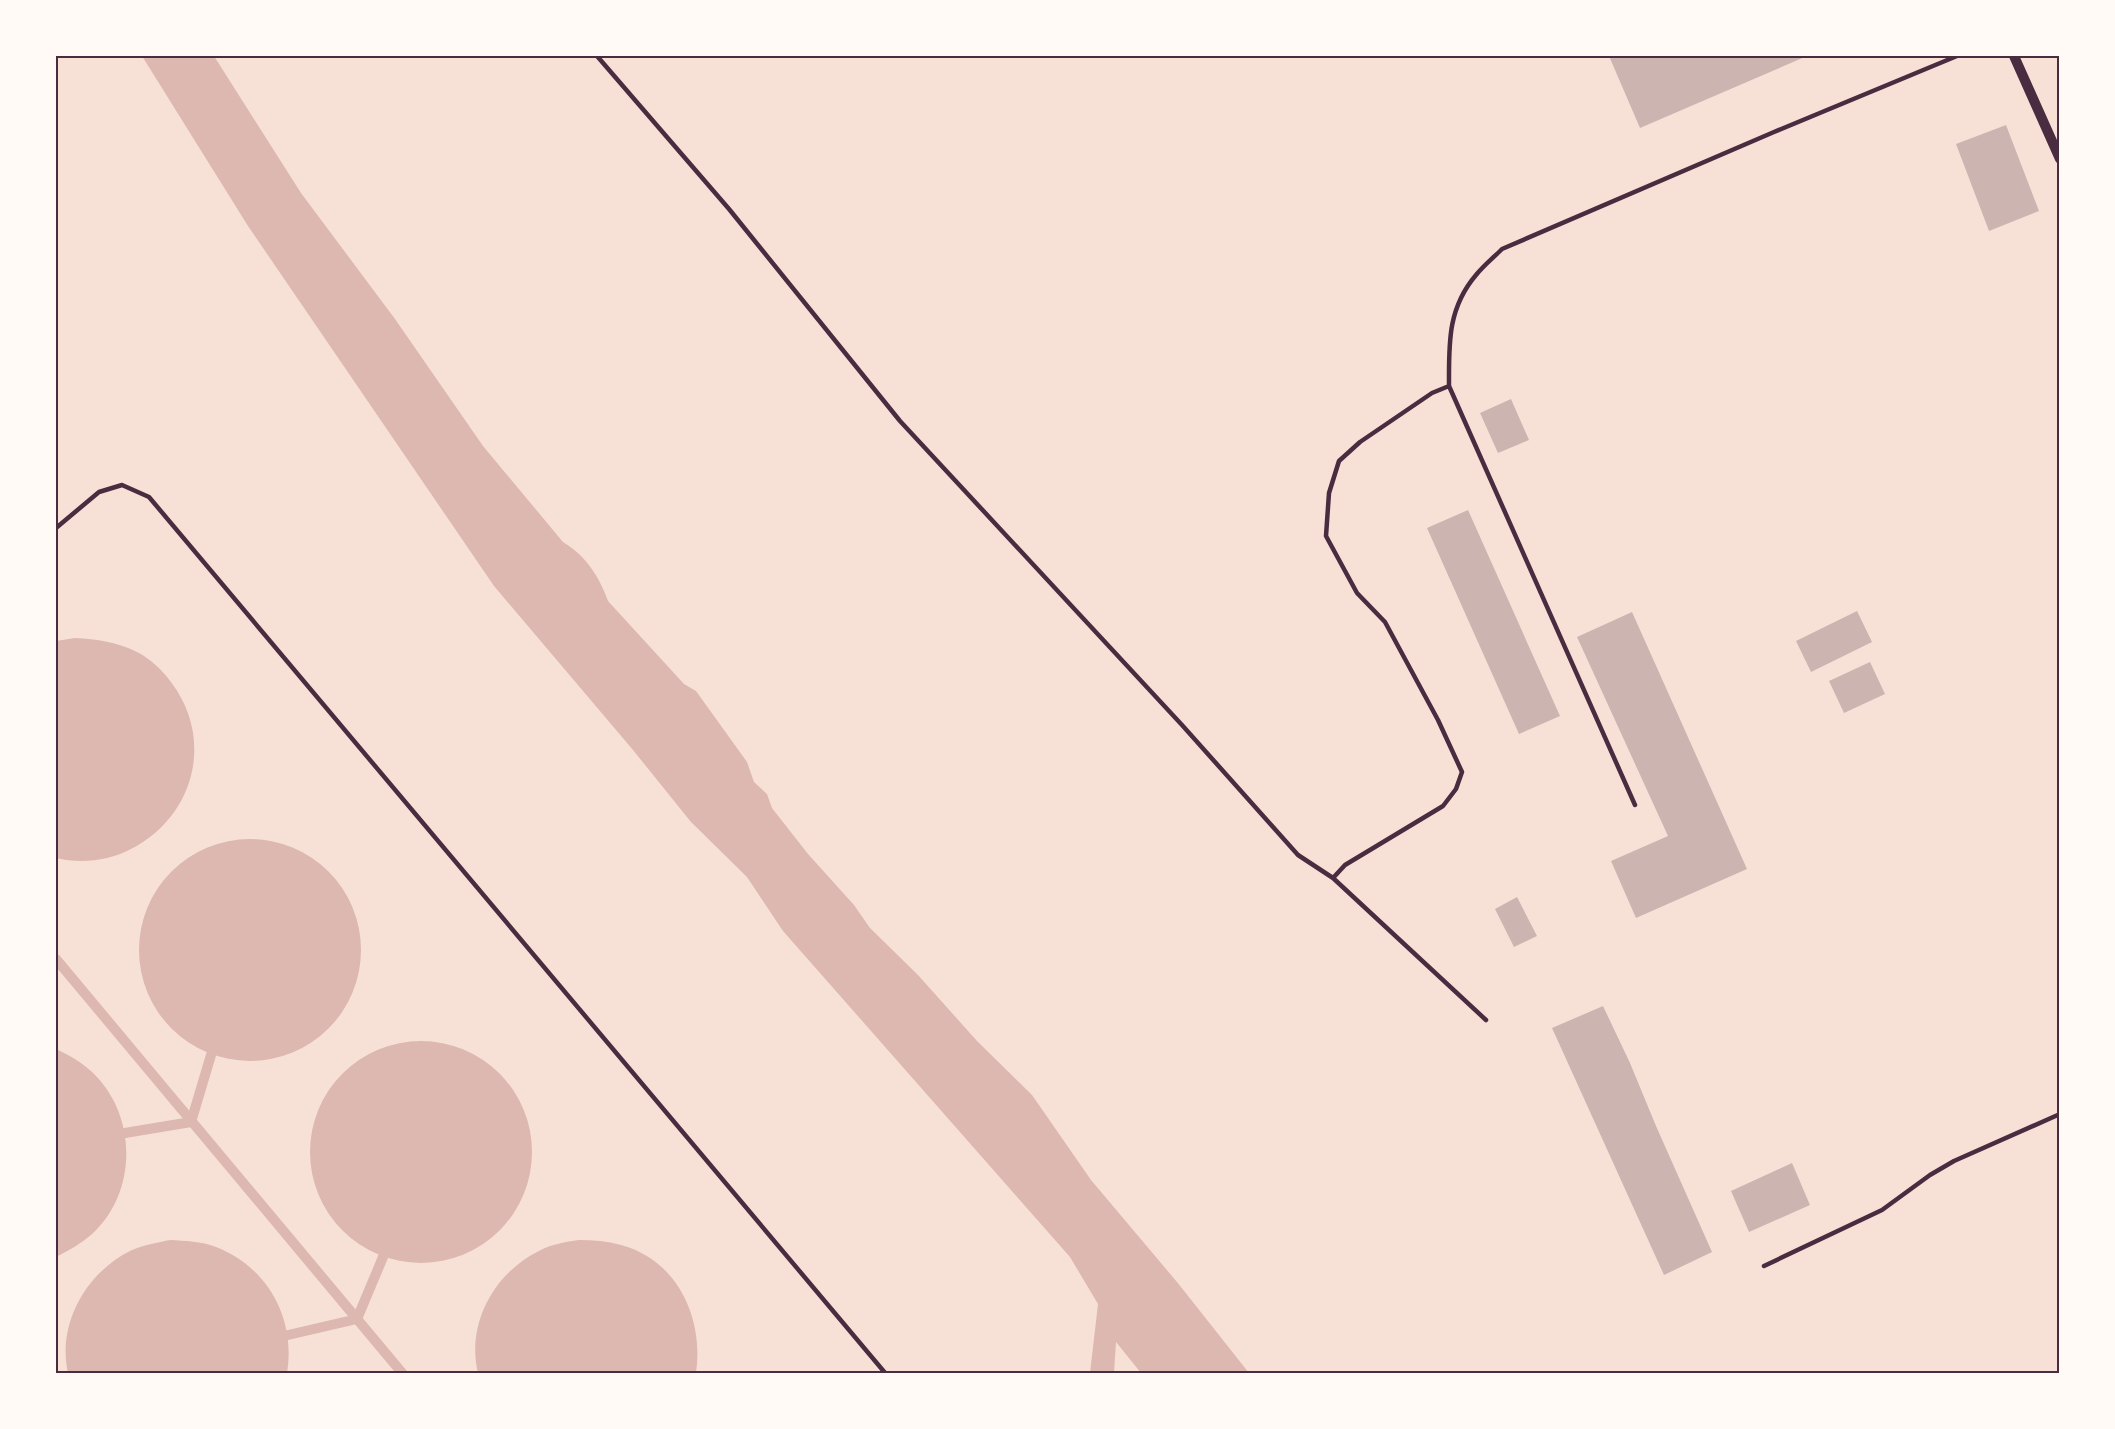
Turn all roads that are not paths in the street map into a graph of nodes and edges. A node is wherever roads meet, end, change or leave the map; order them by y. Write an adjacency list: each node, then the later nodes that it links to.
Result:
1 (597, 56): 8 (lane)
2 (1957, 56): 5 (lane)
3 (2014, 56): 4 (street)
4 (2060, 159)
5 (1449, 386): 7 (lane); 8 (lane)
6 (56, 528): 12 (lane)
7 (1635, 805)
8 (1333, 878): 9 (lane)
9 (1485, 1020)
10 (2060, 1114): 11 (lane)
11 (1764, 1266)
12 (886, 1374)

